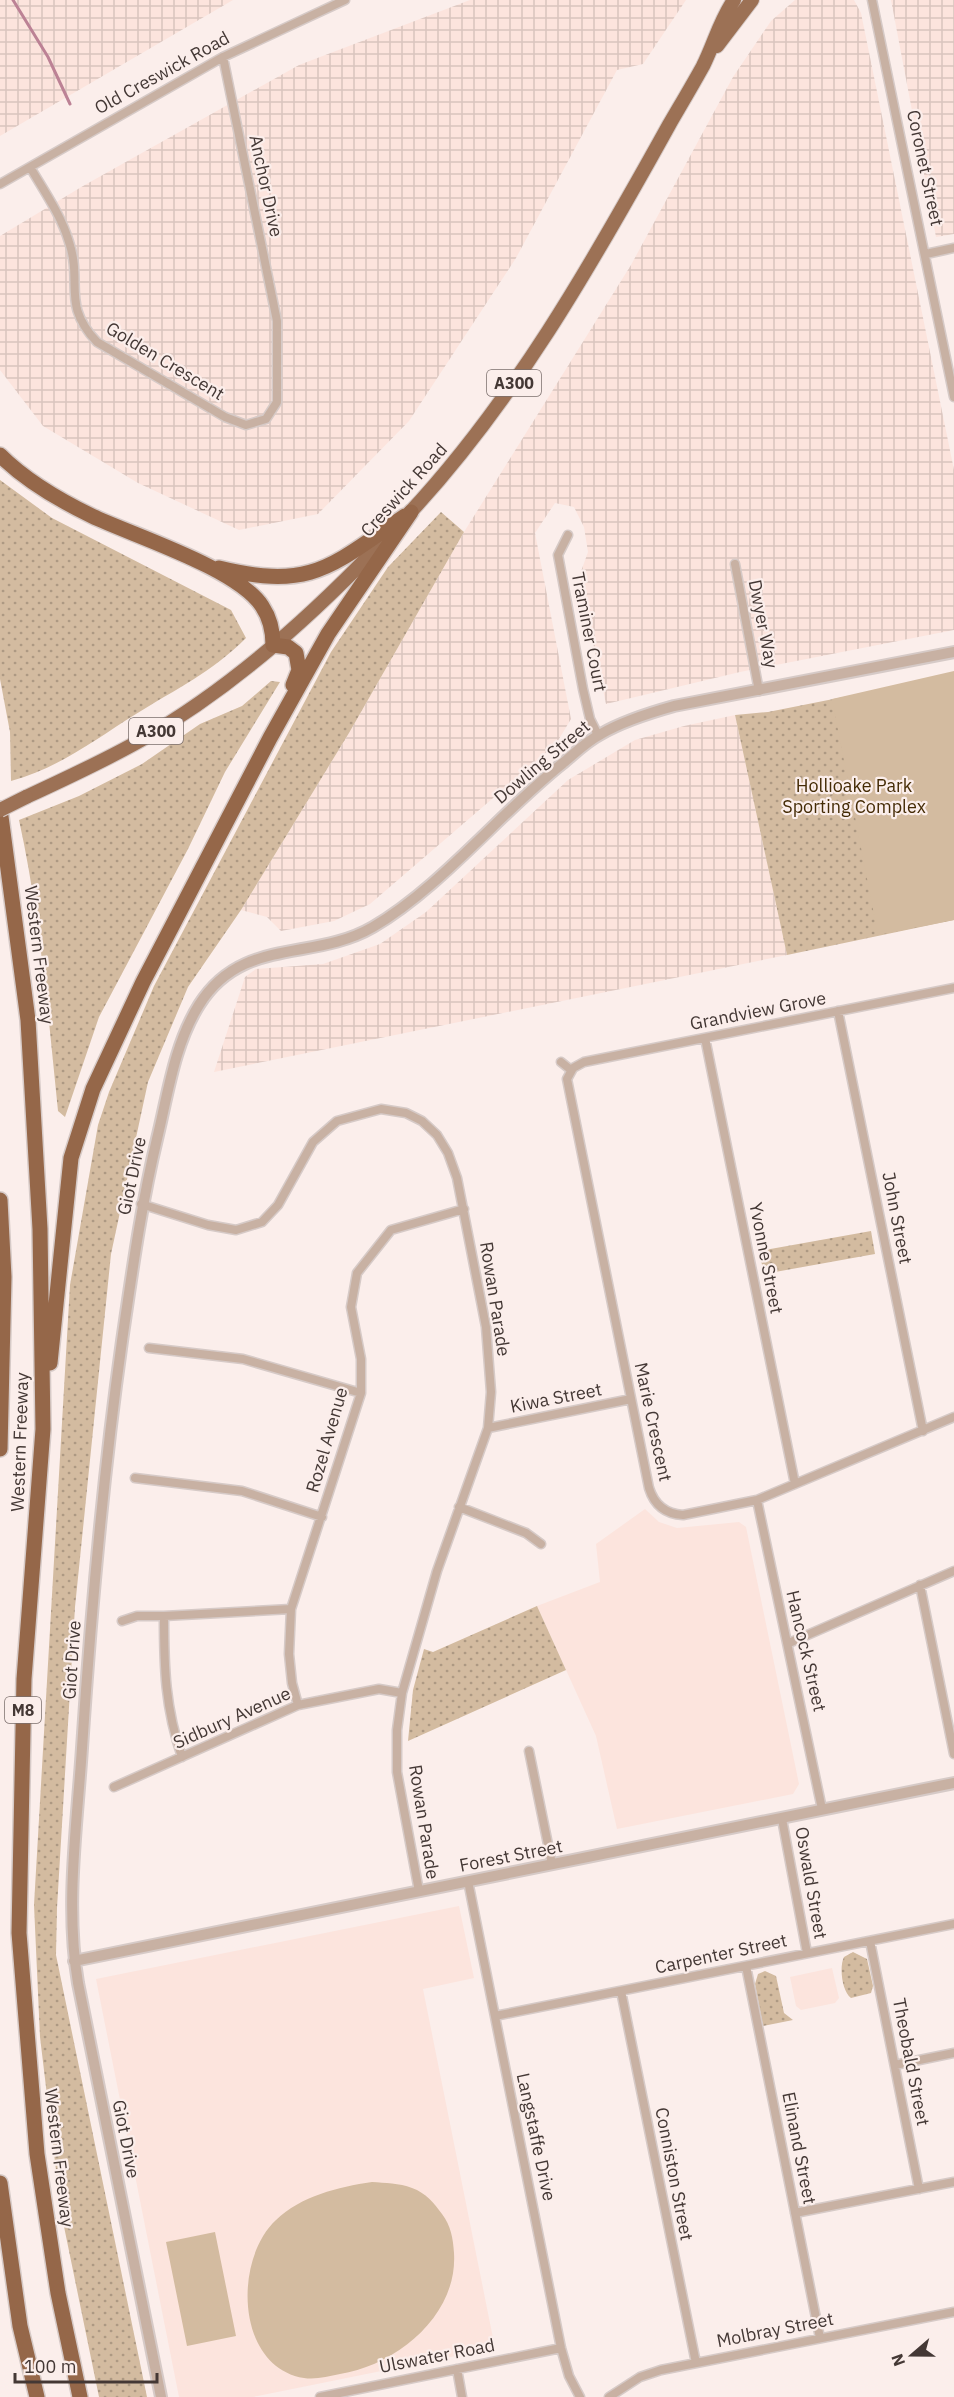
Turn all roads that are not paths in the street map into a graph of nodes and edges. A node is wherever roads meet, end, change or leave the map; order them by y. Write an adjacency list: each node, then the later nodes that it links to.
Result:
1 (345, 0): 5 (street, Old Creswick Road)
2 (734, 0): 6 (highway, Creswick Road / A300)
3 (752, 0): 6 (highway, Creswick Road / A300)
4 (874, 0): 10 (street, Coronet Street)
5 (223, 57): 7 (street, Old Creswick Road); 11 (street, Anchor Drive)
6 (703, 64): 14 (highway, Creswick Road / A300)
7 (30, 167): 8 (street, Old Creswick Road); 11 (street, Golden Crescent)
8 (0, 184)
9 (954, 248): 10 (street)
10 (926, 254): 12 (street, Coronet Street)
11 (277, 321)
12 (954, 397)
13 (0, 455): 17 (highway)
14 (411, 512): 17 (highway); 18 (highway, Creswick Road / A300); 22 (highway)
15 (568, 535): 21 (street, Traminer Court)
16 (735, 564): 20 (street, Dwyer Way)
17 (205, 565): 18 (highway)
18 (273, 645): 22 (highway); 23 (highway, Creswick Road / A300, bridge)
19 (954, 652): 20 (street, Dowling Street)
20 (759, 691): 21 (street, Dowling Street)
21 (598, 735): 24 (street, Dowling Street)
22 (270, 738): 38 (highway)
23 (0, 809): 38 (highway, Western Freeway / M8)
24 (258, 957): 31 (street, Giot Drive)
25 (954, 988): 26 (street, Grandview Grove)
26 (838, 1011): 27 (street, Grandview Grove); 39 (street, John Street)
27 (705, 1038): 29 (street, Grandview Grove); 42 (street, Yvonne Street)
28 (561, 1062): 29 (street)
29 (571, 1070): 35 (street, Marie Crescent)
30 (0, 1200): 40 (highway, Western Freeway)
31 (141, 1204): 32 (street, Rowan Parade); 68 (street, Giot Drive)
32 (464, 1209): 34 (street, Rozel Avenue); 37 (street, Rowan Parade)
33 (149, 1348): 34 (street)
34 (361, 1393): 45 (street, Rozel Avenue)
35 (631, 1400): 37 (street, Kiwa Street); 43 (street, Marie Crescent)
36 (954, 1417): 39 (street, Marie Crescent)
37 (488, 1428): 44 (street, Rowan Parade)
38 (43, 1429): 87 (highway, Western Freeway / M8)
39 (923, 1431): 42 (street, Marie Crescent)
40 (0, 1449)
41 (135, 1478): 45 (street)
42 (795, 1484): 43 (street, Marie Crescent)
43 (757, 1500): 52 (street, Hancock Street)
44 (459, 1507): 46 (street); 53 (street, Rowan Parade)
45 (322, 1517): 49 (street, Rozel Avenue)
46 (541, 1544)
47 (954, 1570): 48 (street)
48 (920, 1586): 52 (street); 56 (street)
49 (291, 1609): 50 (street); 54 (street, Rozel Avenue)
50 (164, 1616): 51 (street); 57 (street)
51 (122, 1621)
52 (789, 1643): 60 (street, Hancock Street)
53 (402, 1693): 54 (street, Sidbury Avenue); 64 (street, Rowan Parade)
54 (298, 1705): 57 (street, Sidbury Avenue)
55 (529, 1751): 62 (street)
56 (954, 1754)
57 (182, 1757): 59 (street, Sidbury Avenue)
58 (954, 1783): 60 (street, Forest Street)
59 (114, 1787)
60 (822, 1809): 61 (street, Forest Street)
61 (782, 1819): 62 (street, Forest Street); 67 (street, Oswald Street)
62 (552, 1864): 63 (street, Forest Street)
63 (468, 1881): 64 (street, Forest Street); 71 (street, Langstaffe Drive)
64 (419, 1891): 68 (street, Forest Street)
65 (954, 1924): 66 (street, Carpenter Street)
66 (870, 1941): 67 (street, Carpenter Street); 73 (street, Theobald Street)
67 (807, 1953): 69 (street, Carpenter Street)
68 (74, 1961): 88 (street, Giot Drive)
69 (746, 1966): 70 (street, Carpenter Street); 77 (street, Elinand Street)
70 (621, 1991): 71 (street, Carpenter Street); 82 (street, Conniston Street)
71 (495, 2016): 81 (street, Langstaffe Drive)
72 (954, 2053): 73 (street)
73 (895, 2065): 76 (street, Theobald Street)
74 (954, 2182): 76 (street)
75 (0, 2183): 79 (highway)
76 (920, 2189): 77 (street)
77 (795, 2213): 80 (street, Elinand Street)
78 (954, 2312): 80 (street, Molbray Street)
79 (20, 2326): 85 (highway); 86 (highway)
80 (820, 2338): 82 (street, Molbray Street)
81 (561, 2348): 83 (street, Ulswater Road); 91 (street, Langstaffe Drive)
82 (696, 2362): 92 (street, Molbray Street)
83 (457, 2370): 84 (street, Ulswater Road); 90 (street)
84 (333, 2396): 89 (street, Ulswater Road)
85 (31, 2397)
86 (37, 2397)
87 (80, 2397)
88 (161, 2397)
89 (320, 2397)
90 (462, 2397)
91 (580, 2397)
92 (609, 2397)

